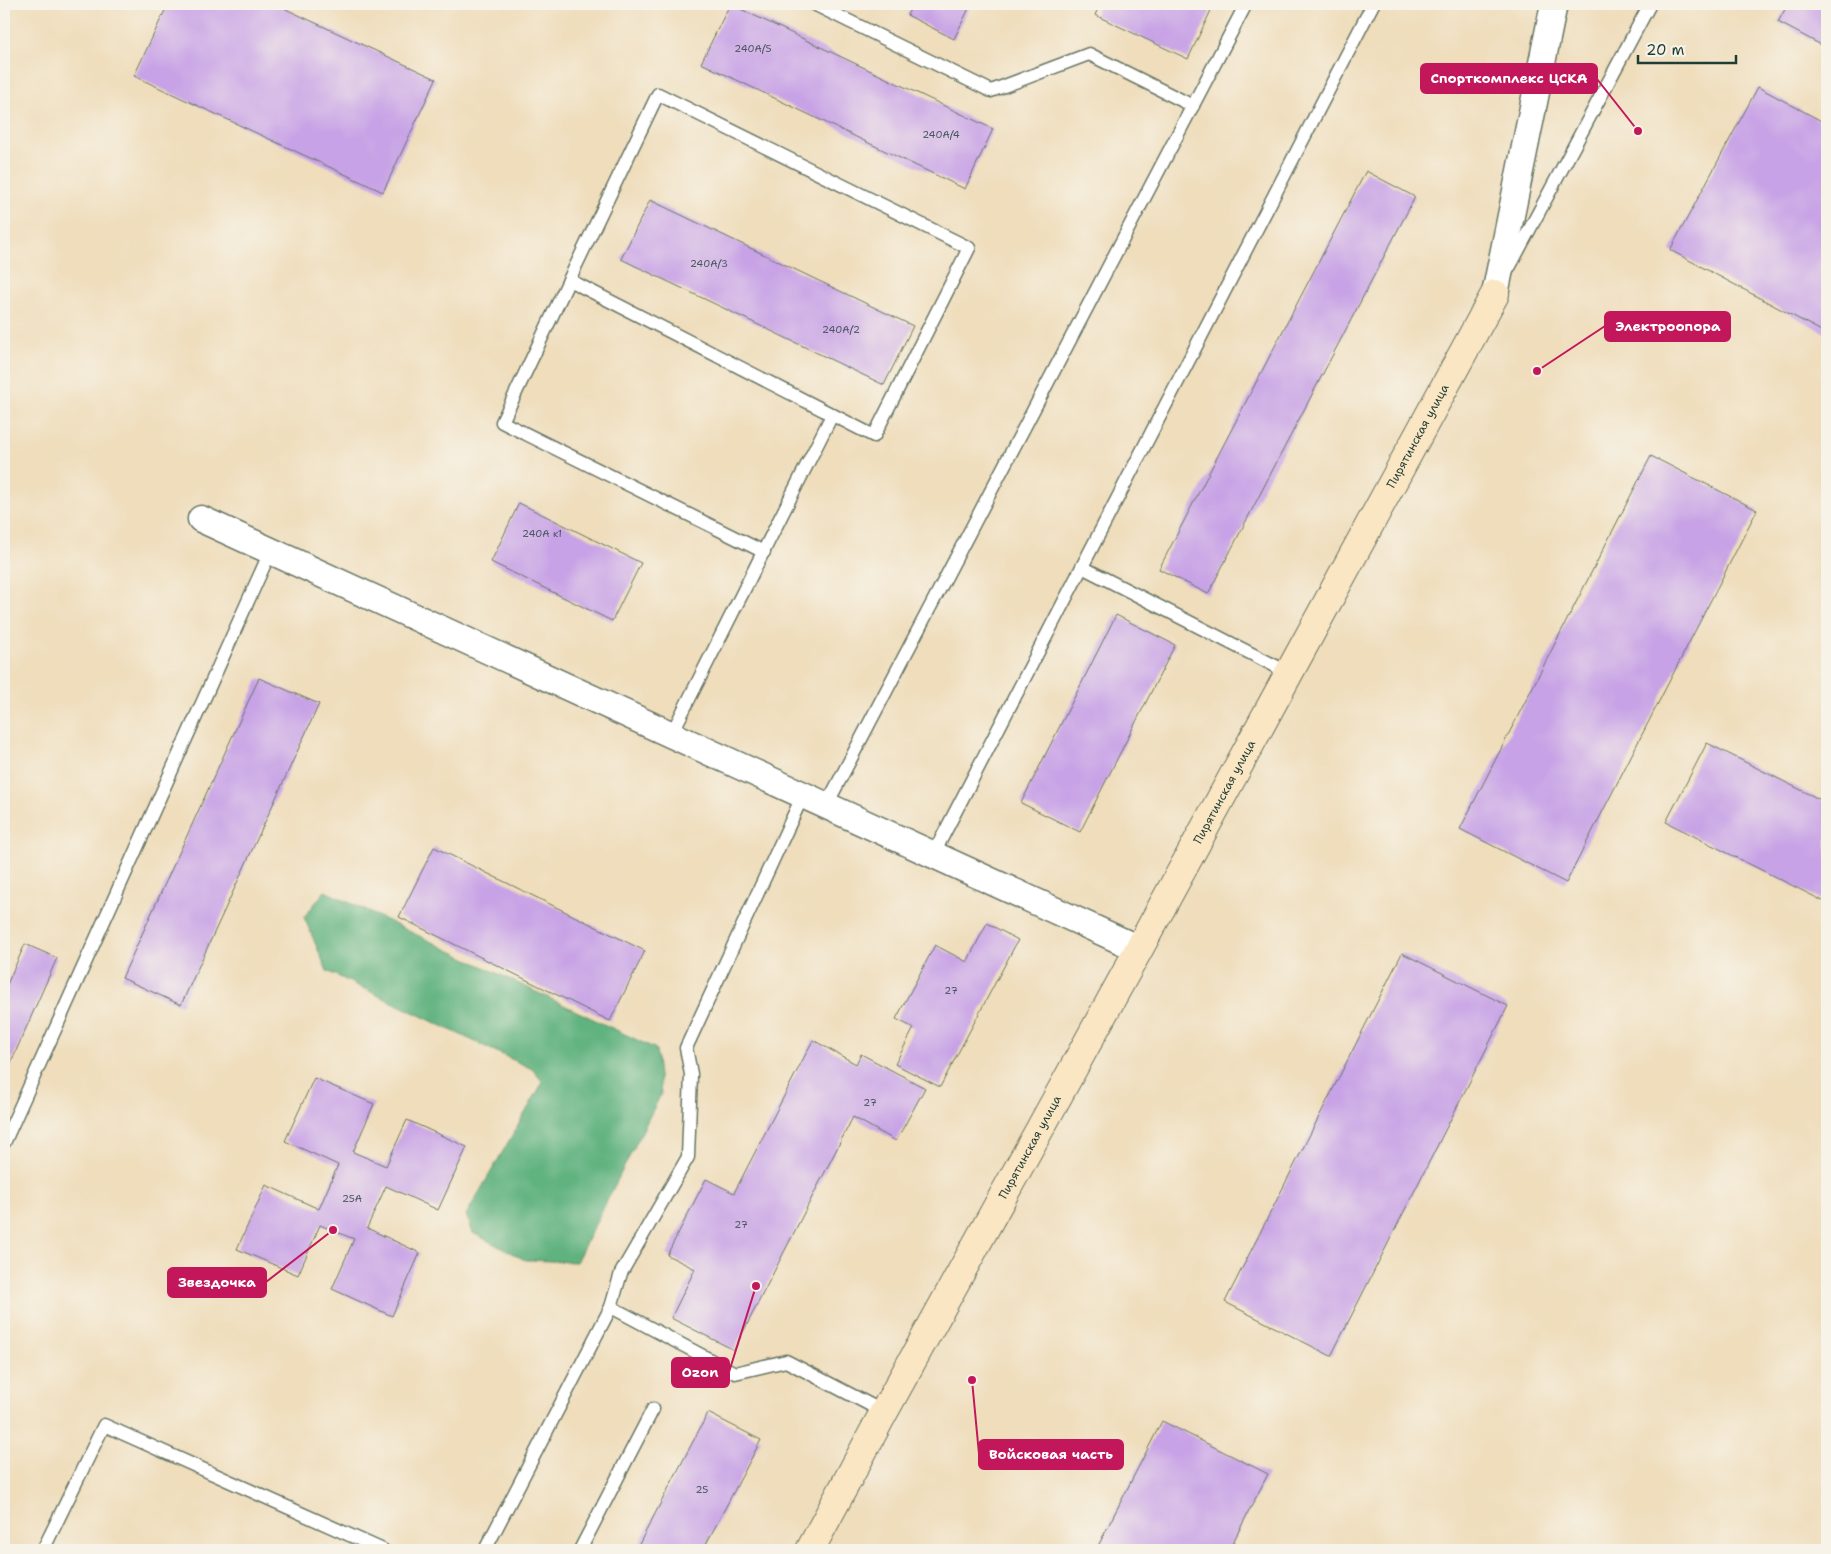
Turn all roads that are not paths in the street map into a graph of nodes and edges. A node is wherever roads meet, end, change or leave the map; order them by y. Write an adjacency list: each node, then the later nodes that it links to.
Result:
1 (814, 4): 6 (lane)
2 (1246, 4): 6 (lane)
3 (1373, 4): 13 (lane)
4 (1554, 4): 8 (street, Пирятинская улица)
5 (1650, 4): 8 (lane)
6 (1193, 106): 17 (lane)
7 (569, 280): 9 (lane); 9 (lane); 12 (lane)
8 (1495, 294): 14 (street, Пирятинская улица)
9 (832, 415): 12 (lane)
10 (201, 519): 11 (street)
11 (271, 550): 15 (street); 20 (lane)
12 (764, 552): 15 (lane)
13 (1082, 567): 14 (lane); 18 (lane)
14 (1289, 673): 19 (street, Пирятинская улица)
15 (671, 735): 16 (street)
16 (803, 795): 17 (street); 21 (lane)
17 (826, 806): 18 (street)
18 (934, 855): 19 (street)
19 (1140, 949): 23 (street, Пирятинская улица)
20 (4, 1143)
21 (611, 1306): 23 (lane); 26 (lane)
22 (653, 1409): 27 (lane)
23 (884, 1412): 28 (street, Пирятинская улица)
24 (43, 1550): 25 (lane)
25 (383, 1550)
26 (485, 1550)
27 (580, 1550)
28 (810, 1550)

